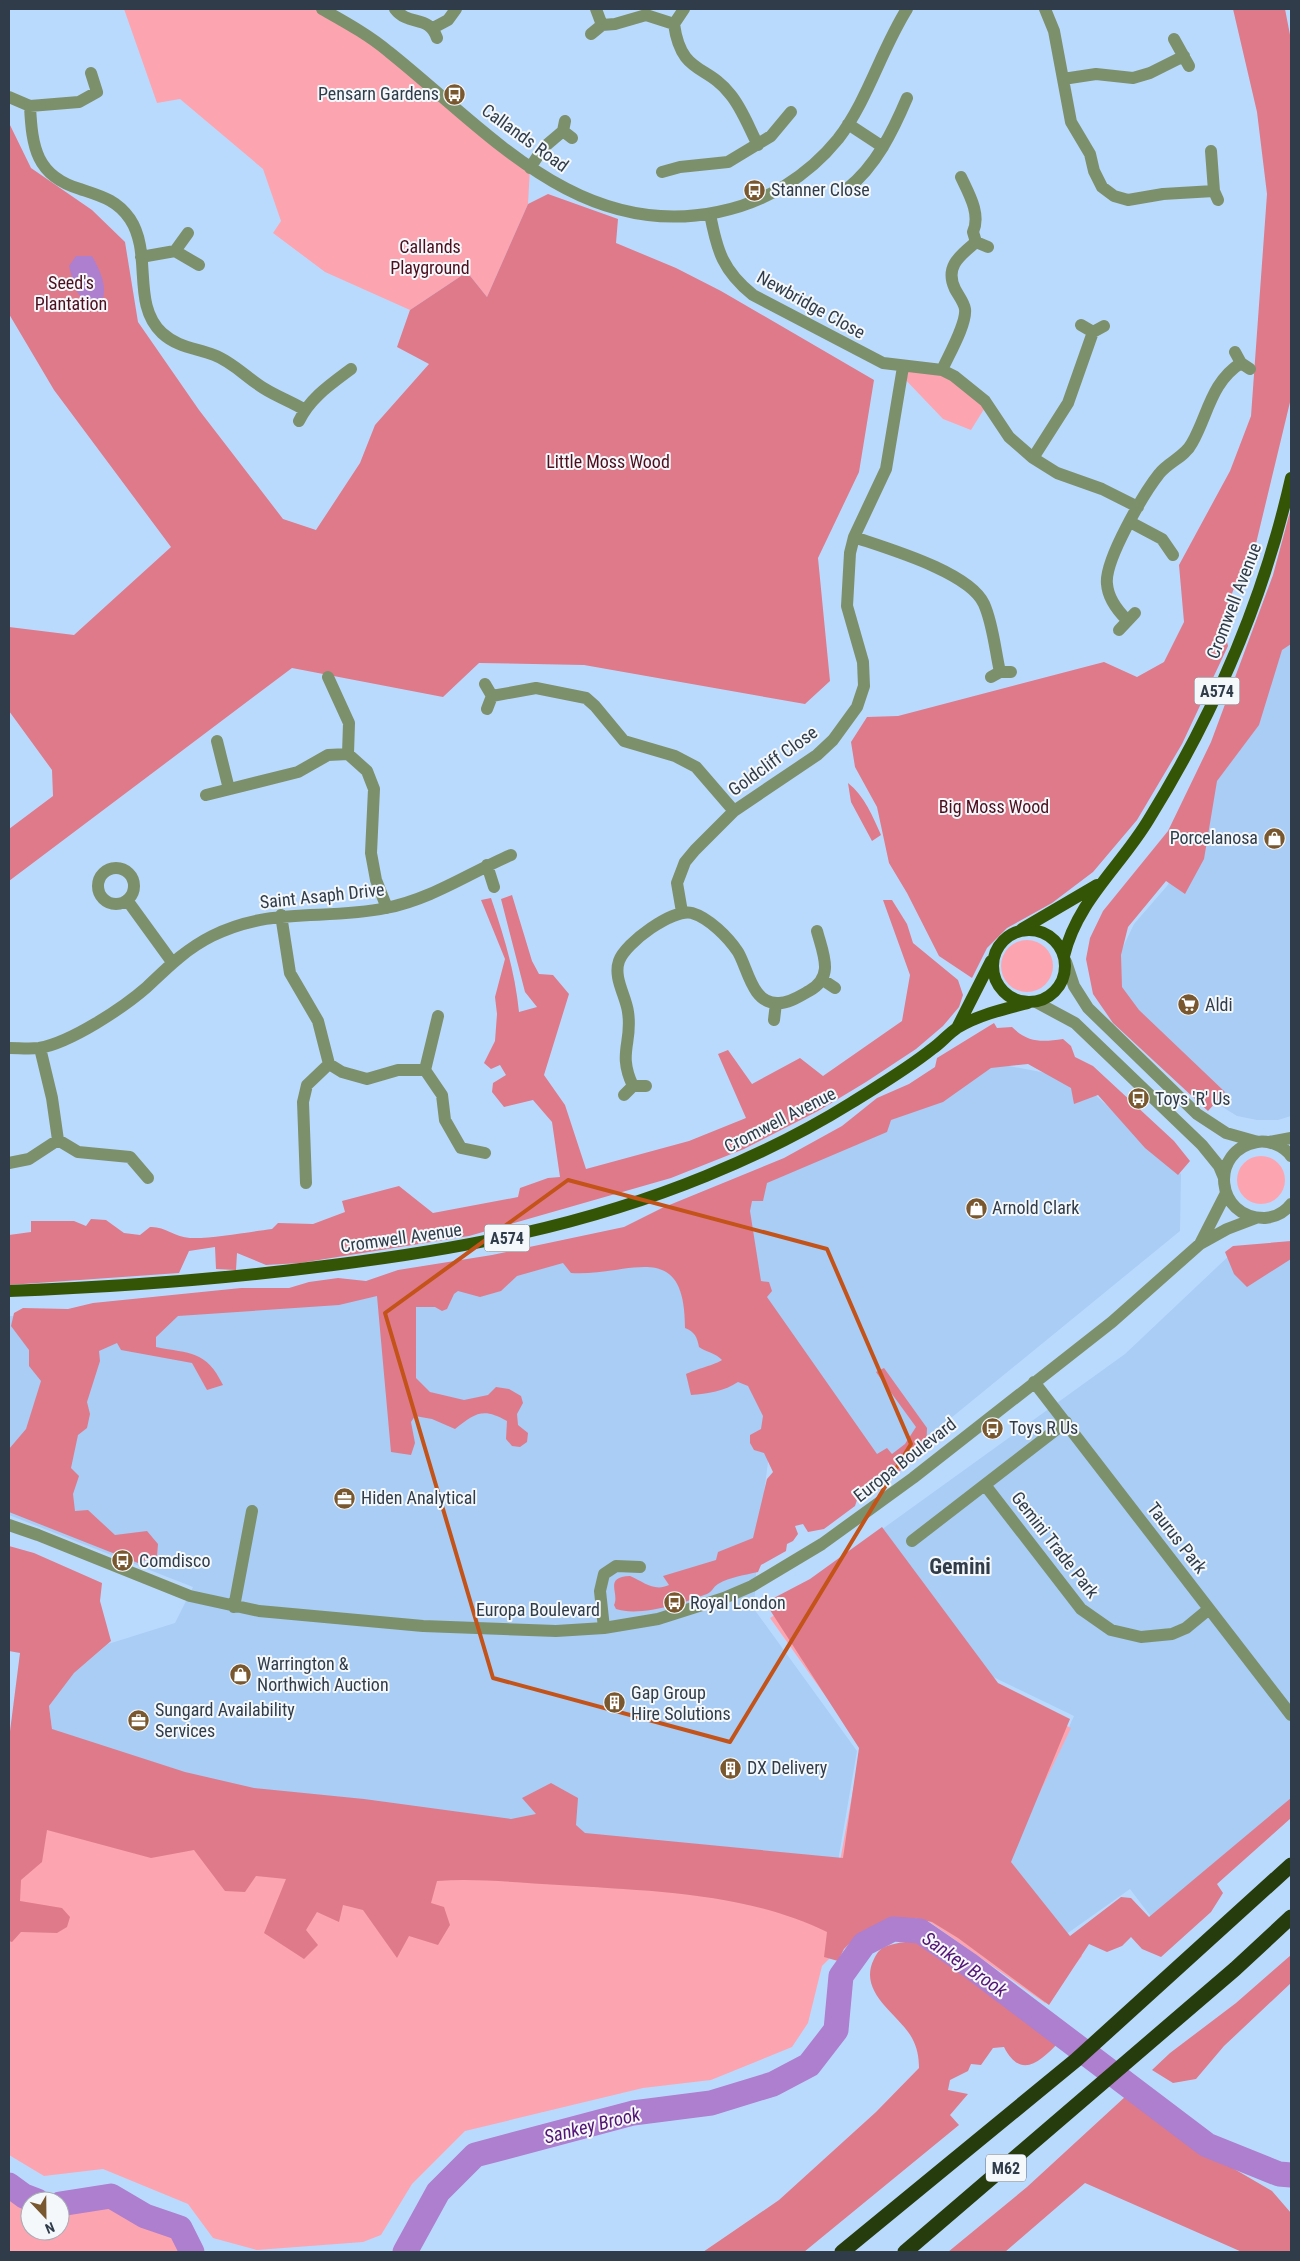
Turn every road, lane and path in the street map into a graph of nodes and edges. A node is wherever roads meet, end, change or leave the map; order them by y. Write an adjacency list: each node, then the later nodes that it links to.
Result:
1 (322, 9): 23 (street, Callands Road)
2 (395, 9): 3 (street)
3 (456, 9)
4 (596, 9): 9 (street)
5 (684, 9): 8 (street)
6 (1045, 9): 13 (street)
7 (901, 11): 18 (street, Callands Road)
8 (674, 24): 9 (street); 20 (street)
9 (602, 25): 10 (street)
10 (590, 34)
11 (1174, 39): 13 (street)
12 (91, 73): 16 (street)
13 (1063, 79): 22 (street)
14 (9, 97): 16 (street)
15 (907, 98): 21 (street)
16 (30, 106): 30 (street)
17 (791, 112): 20 (street)
18 (848, 124): 21 (street); 27 (street, Callands Road)
19 (567, 130): 23 (street)
20 (758, 144): 24 (street)
21 (883, 147): 26 (street)
22 (1212, 149)
23 (530, 168): 27 (street, Callands Road)
24 (662, 172)
25 (961, 177): 36 (street)
26 (847, 189)
27 (710, 214): 34 (street, Newbridge Close)
28 (188, 233): 29 (street)
29 (175, 251): 30 (street); 31 (street)
30 (141, 257): 35 (street)
31 (199, 265)
32 (1081, 325): 37 (street)
33 (1242, 362): 39 (street)
34 (903, 367): 36 (street, Newbridge Close); 41 (street, Goldcliff Close)
35 (351, 369)
36 (942, 370): 37 (street, Newbridge Close)
37 (1032, 458): 39 (street, Newbridge Close)
38 (1291, 478): 56 (main road, Cromwell Avenue / A574)
39 (1138, 508): 40 (street)
40 (1130, 522): 42 (street); 43 (street)
41 (854, 537): 44 (street); 53 (street, Goldcliff Close)
42 (1173, 555)
43 (1127, 621)
44 (1001, 674)
45 (328, 677): 50 (street)
46 (485, 684): 47 (street)
47 (492, 696): 48 (street); 53 (street)
48 (487, 709)
49 (217, 741): 51 (street)
50 (348, 754): 51 (street); 59 (street)
51 (229, 789): 52 (street)
52 (206, 795)
53 (734, 811): 60 (street, Goldcliff Close)
54 (511, 855): 55 (street, Saint Asaph Drive)
55 (488, 865): 57 (street); 59 (street, Saint Asaph Drive)
56 (1100, 883): 63 (main road, Cromwell Avenue / A574); 65 (main road, Cromwell Avenue / A574)
57 (494, 887)
58 (128, 900): 66 (street)
59 (387, 908): 61 (street, Saint Asaph Drive)
60 (682, 912): 70 (street); 78 (street)
61 (280, 915): 66 (street, Saint Asaph Drive); 76 (street)
62 (817, 929): 67 (street)
63 (1020, 930): 64 (main road, A574); 65 (main road)
64 (996, 949): 69 (main road); 73 (main road, Cromwell Avenue / A574)
65 (1065, 959): 69 (main road, A574); 81 (street)
66 (172, 962): 75 (street, Saint Asaph Drive)
67 (823, 980): 68 (street); 70 (street)
68 (835, 988)
69 (1032, 1002): 73 (main road, Cromwell Avenue / A574); 86 (street)
70 (776, 1003): 72 (street)
71 (438, 1016): 77 (street)
72 (774, 1020)
73 (957, 1028): 92 (main road, Cromwell Avenue / A574)
74 (9, 1048): 75 (street, Saint Asaph Drive)
75 (40, 1048): 80 (street)
76 (329, 1064): 77 (street); 87 (street)
77 (425, 1070): 82 (street)
78 (634, 1089)
79 (1291, 1138): 81 (street)
80 (58, 1140): 84 (street); 85 (street)
81 (1262, 1142): 83 (street); 86 (street)
82 (484, 1153)
83 (1291, 1156)
84 (9, 1163)
85 (148, 1178)
86 (1224, 1178): 88 (street)
87 (306, 1183)
88 (1226, 1193): 90 (street); 91 (street, Europa Boulevard)
89 (1291, 1204): 90 (street, Europa Boulevard)
90 (1256, 1218): 91 (street, Europa Boulevard)
91 (1200, 1244): 93 (street, Europa Boulevard)
92 (9, 1291)
93 (1034, 1382): 94 (street, Taurus Park); 102 (street, Europa Boulevard)
94 (1066, 1422): 95 (street, Gemini Trade Park); 101 (street, Taurus Park)
95 (985, 1485): 98 (street, Gemini Trade Park); 101 (street, Gemini Trade Park)
96 (252, 1511): 100 (street)
97 (9, 1525): 100 (street, Europa Boulevard)
98 (912, 1541)
99 (640, 1567): 102 (street)
100 (234, 1607): 102 (street, Europa Boulevard)
101 (1209, 1609): 103 (street, Taurus Park)
102 (604, 1628)
103 (1291, 1715)
104 (1291, 1865): 106 (highway, M62)
105 (1291, 1917): 107 (highway, M62)
106 (842, 2252)
107 (905, 2252)

